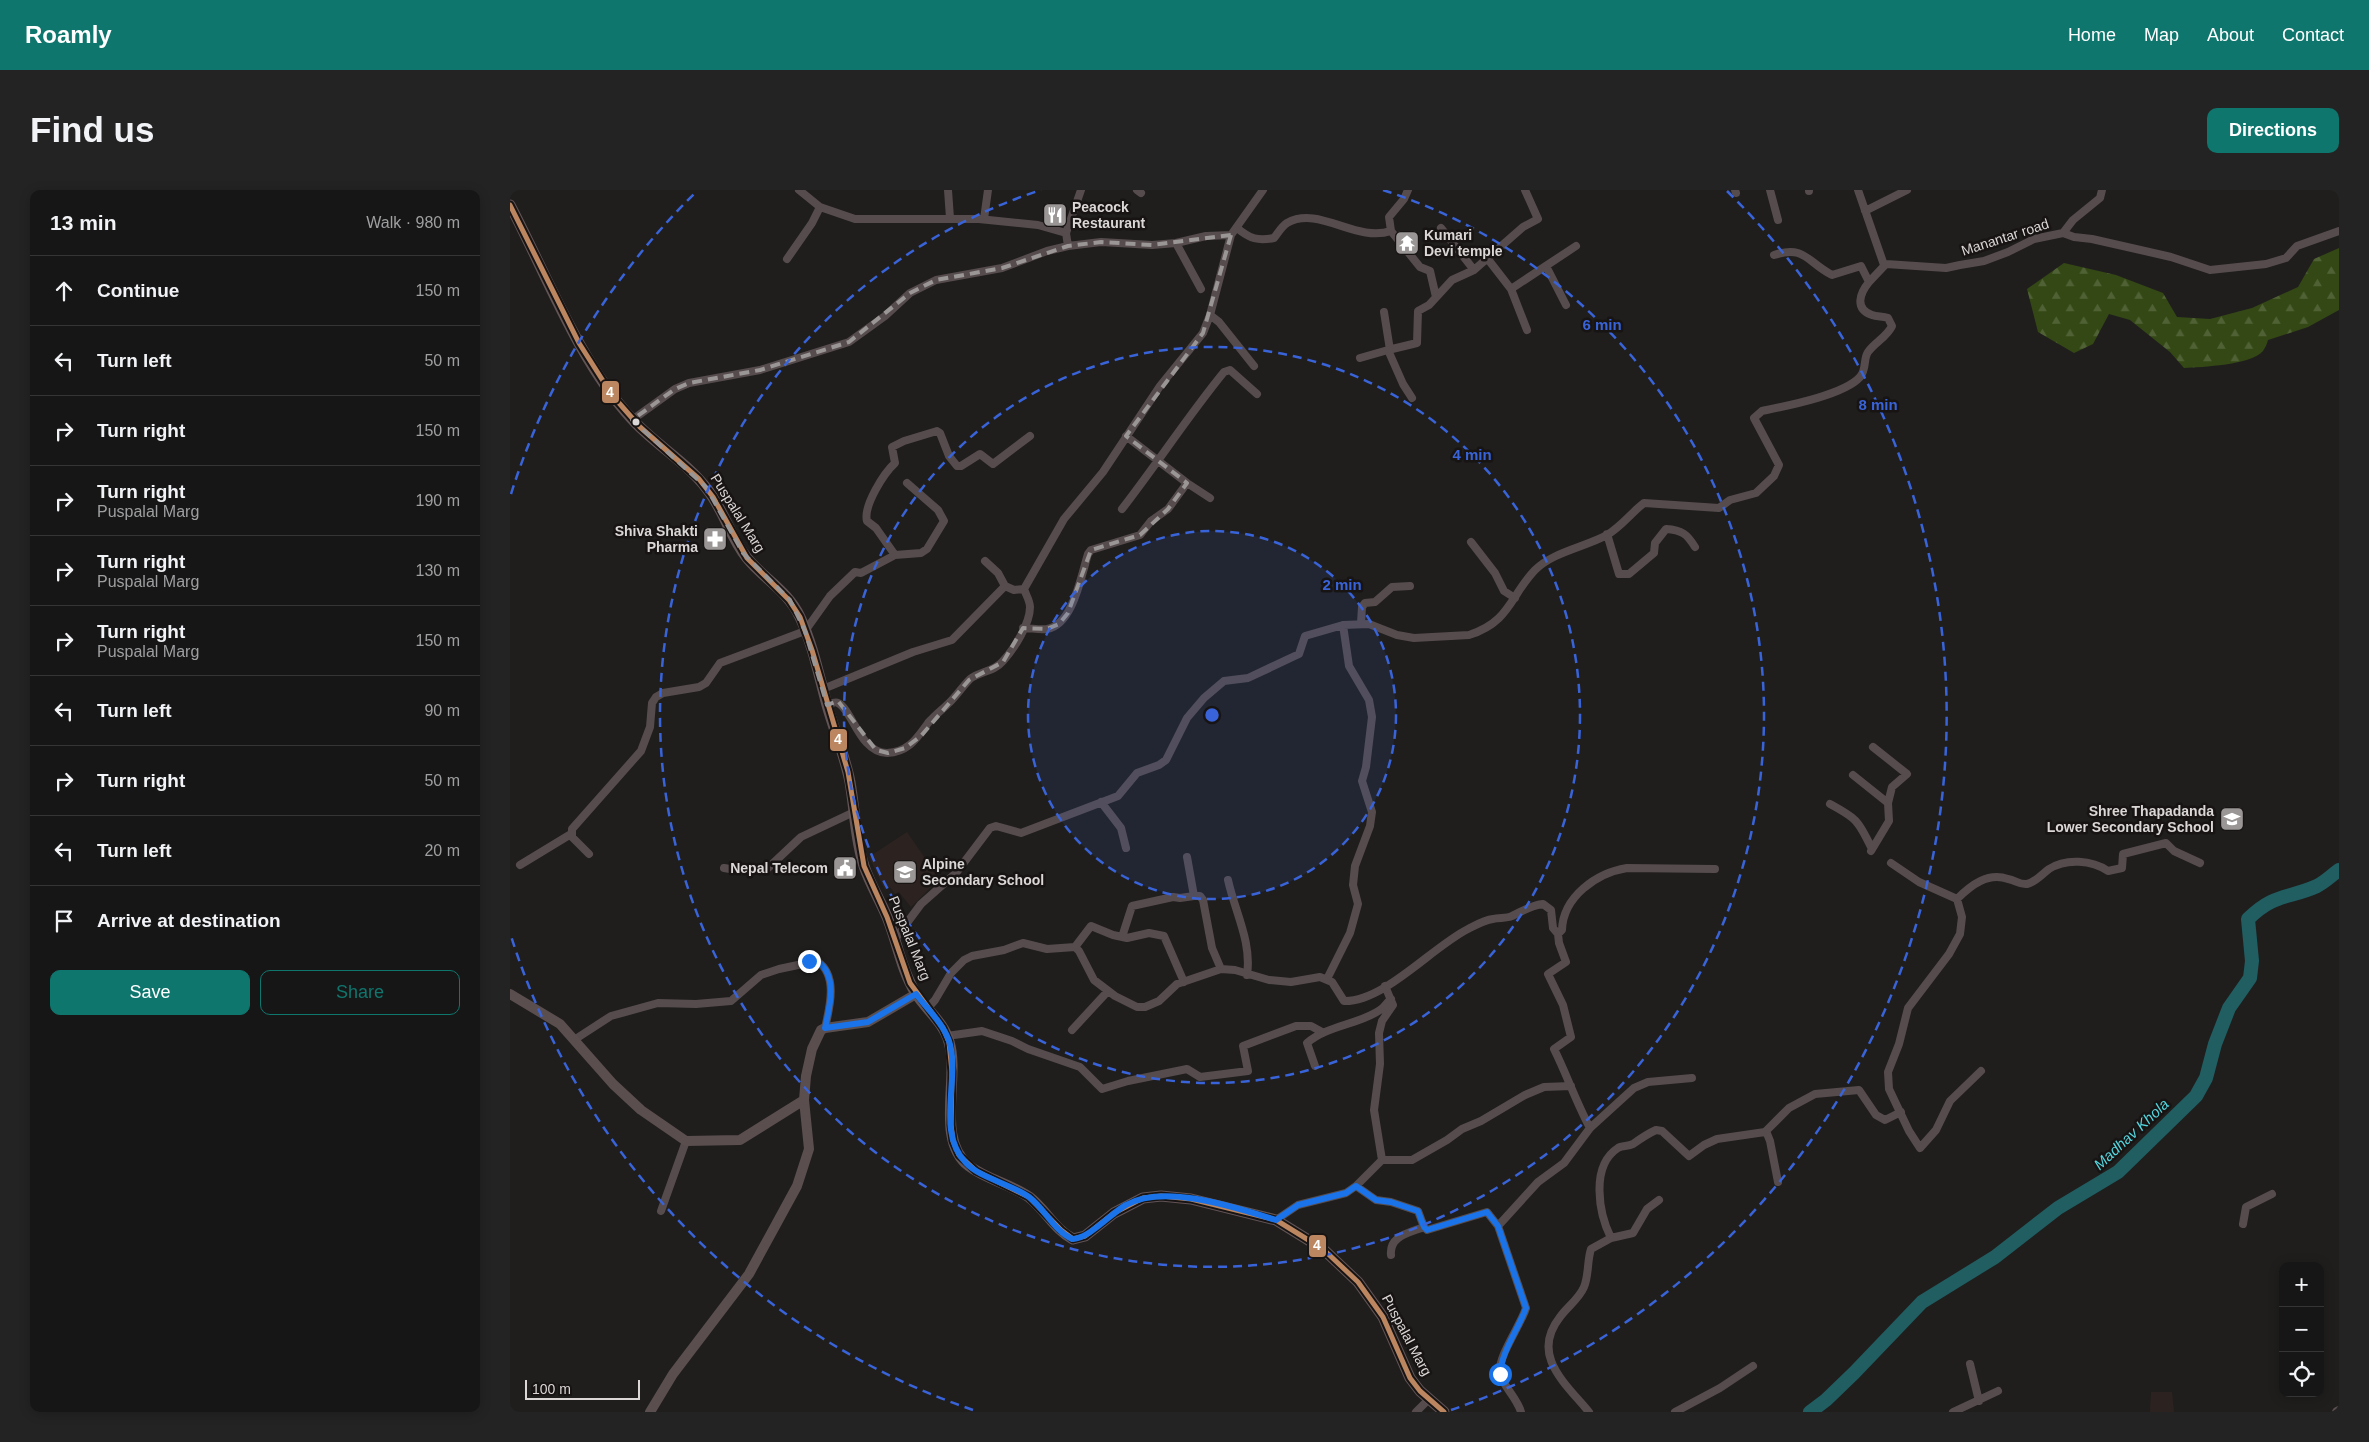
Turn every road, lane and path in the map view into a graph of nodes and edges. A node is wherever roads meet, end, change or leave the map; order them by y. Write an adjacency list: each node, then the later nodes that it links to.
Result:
1 (799, 190): 13 (street)
2 (948, 190): 15 (street)
3 (988, 190): 16 (street)
4 (1081, 190): 22 (street)
5 (1263, 190): 18 (street)
6 (1408, 190): 20 (street)
7 (1525, 190): 29 (street)
8 (1770, 190): 17 (street)
9 (1858, 190): 14 (street)
10 (1907, 190): 14 (street)
11 (2102, 190): 23 (street)
12 (510, 204): 47 (main road, Puspalal Marg)
13 (820, 207): 15 (street); 30 (street)
14 (1865, 210): 31 (street)
15 (950, 218): 16 (street)
16 (984, 219): 22 (street)
17 (1778, 220)
18 (1237, 228): 20 (street); 24 (street)
19 (1441, 228): 33 (street)
20 (1391, 231): 37 (street)
21 (2339, 231): 23 (street)
22 (1066, 233): 26 (street)
23 (2063, 233): 31 (street, Manantar road)
24 (1231, 235): 25 (street); 40 (street)
25 (1176, 243): 26 (street); 35 (street)
26 (1068, 246): 47 (street)
27 (1576, 246): 32 (street)
28 (1774, 254): 34 (street)
29 (1487, 258): 33 (street); 36 (street)
30 (787, 259)
31 (1884, 265): 34 (street)
32 (1546, 266): 36 (street); 38 (street)
33 (1474, 270): 37 (street)
34 (1869, 282): 55 (street)
35 (1201, 289)
36 (1511, 289): 41 (street)
37 (1436, 296): 42 (street)
38 (1566, 304)
39 (1384, 312): 42 (street)
40 (1210, 315): 44 (street); 49 (street)
41 (1526, 330)
42 (1389, 350): 43 (street); 46 (street)
43 (1360, 358)
44 (1254, 366)
45 (1257, 394): 50 (street)
46 (1412, 398)
47 (632, 420): 67 (main road, Puspalal Marg)
48 (1030, 436): 58 (street)
49 (1126, 436): 50 (street); 62 (street)
50 (1159, 462): 52 (street); 54 (street)
51 (908, 483): 58 (street)
52 (1188, 483): 53 (street); 66 (street)
53 (1210, 498)
54 (1122, 509)
55 (1607, 534): 57 (street); 63 (street)
56 (1471, 542): 63 (street)
57 (1695, 547)
58 (895, 556): 67 (street)
59 (985, 561): 60 (street)
60 (1006, 586): 62 (street); 68 (street)
61 (1410, 586): 64 (street)
62 (1024, 589): 66 (street)
63 (1515, 598): 64 (street)
64 (1361, 623): 65 (street)
65 (1343, 625): 72 (street); 94 (street)
66 (1023, 628): 69 (street)
67 (806, 631): 68 (main road, Puspalal Marg); 76 (street)
68 (823, 689): 69 (main road, Puspalal Marg)
69 (827, 705): 75 (main road, Puspalal Marg)
70 (1873, 747): 73 (street)
71 (1853, 775): 73 (street)
72 (1101, 802): 77 (street); 90 (street)
73 (1888, 803): 74 (street)
74 (1830, 804)
75 (854, 812): 83 (street); 90 (main road, Puspalal Marg)
76 (571, 834): 78 (street); 82 (street)
77 (1126, 848)
78 (589, 854)
79 (1186, 856): 86 (street)
80 (1891, 863): 87 (street)
81 (2200, 863): 87 (street)
82 (520, 866)
83 (724, 868)
84 (1715, 870): 88 (street)
85 (1228, 880): 93 (street)
86 (1194, 896): 89 (street); 92 (street)
87 (1957, 899): 112 (street)
88 (1558, 934): 96 (street); 110 (street)
89 (1122, 937): 91 (street); 95 (street)
90 (895, 939): 99 (main road, Puspalal Marg)
91 (1074, 947): 97 (street); 101 (street)
92 (1221, 969): 93 (street); 95 (street)
93 (1247, 975): 94 (street)
94 (1326, 979): 96 (street)
95 (1184, 982): 97 (street)
96 (1385, 986): 100 (street)
97 (1108, 991): 103 (street)
98 (510, 994): 106 (street)
99 (916, 994): 101 (main road, Puspalal Marg); 102 (street)
100 (1391, 999): 104 (street); 116 (street)
101 (927, 1009): 105 (main road, Puspalal Marg)
102 (825, 1028): 106 (street); 111 (street)
103 (1072, 1030)
104 (1322, 1032): 105 (street); 107 (street)
105 (947, 1036): 122 (main road, Puspalal Marg)
106 (574, 1040): 115 (street)
107 (1315, 1066)
108 (1981, 1071): 112 (street)
109 (1692, 1078): 113 (street)
110 (1571, 1086): 113 (street); 116 (street)
111 (804, 1100): 115 (street); 134 (street)
112 (1902, 1112): 114 (street)
113 (1590, 1128): 124 (street)
114 (1766, 1131): 117 (street); 126 (street)
115 (686, 1141): 121 (street)
116 (1382, 1160): 118 (street)
117 (1778, 1182)
118 (1356, 1186): 122 (street); 125 (street)
119 (2272, 1194): 123 (street)
120 (1659, 1200): 126 (street)
121 (661, 1211)
122 (1276, 1220): 131 (main road, Puspalal Marg)
123 (2243, 1224)
124 (1498, 1226): 125 (street); 137 (street)
125 (1424, 1227): 127 (street)
126 (1611, 1238): 138 (street)
127 (1391, 1255)
128 (1970, 1364): 132 (street)
129 (1753, 1366): 133 (street)
130 (1998, 1391): 132 (street)
131 (1429, 1399): 135 (street); 136 (main road, Puspalal Marg)
132 (1979, 1401): 141 (street)
133 (1691, 1404): 139 (street); 140 (street)
134 (650, 1412)
135 (1416, 1412)
136 (1444, 1412)
137 (1521, 1412)
138 (1589, 1412)
139 (1675, 1412)
140 (1694, 1412)
141 (1953, 1412)

